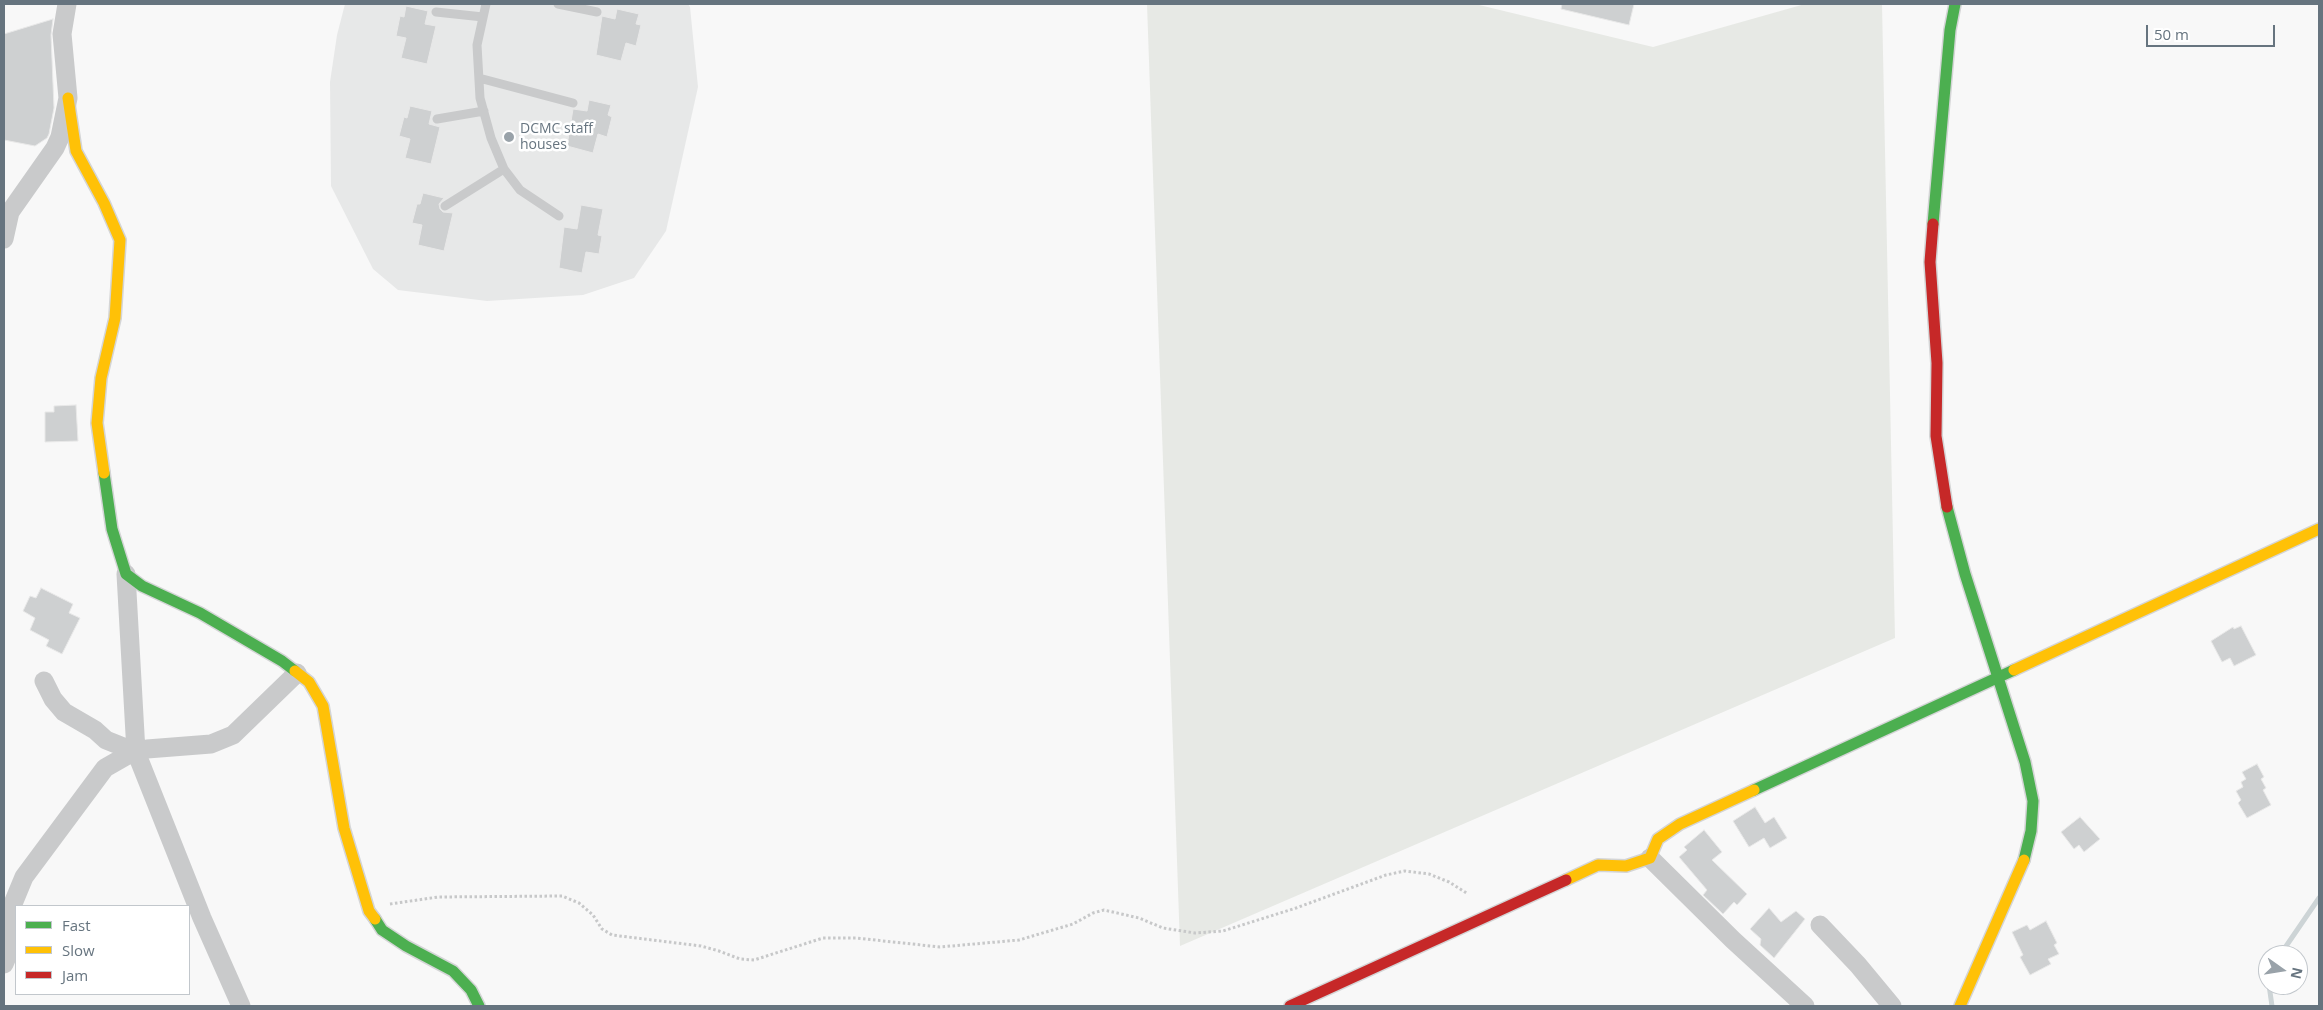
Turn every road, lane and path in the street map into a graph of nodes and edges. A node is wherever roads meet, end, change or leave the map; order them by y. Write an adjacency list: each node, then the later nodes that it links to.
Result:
1 (67, 4): 9 (street)
2 (486, 4): 7 (lane)
3 (558, 4): 6 (lane)
4 (1955, 4): 20 (street)
5 (436, 12): 7 (lane)
6 (597, 12)
7 (483, 18): 8 (lane)
8 (479, 78): 10 (lane); 11 (lane)
9 (68, 98): 16 (street); 18 (street)
10 (573, 103)
11 (484, 111): 12 (lane); 13 (lane)
12 (437, 119)
13 (504, 169): 14 (lane); 15 (lane)
14 (445, 206)
15 (559, 216)
16 (4, 239)
17 (2319, 529): 20 (street)
18 (126, 574): 19 (street); 22 (street)
19 (297, 673): 22 (street); 25 (street)
20 (1999, 678): 23 (street); 33 (street)
21 (44, 681): 22 (street)
22 (136, 752): 27 (street); 28 (street)
23 (1650, 858): 30 (street); 31 (street)
24 (1468, 894): 25 (path)
25 (370, 911): 29 (street)
26 (1820, 926): 32 (street)
27 (4, 964)
28 (241, 1006)
29 (479, 1006)
30 (1290, 1006)
31 (1805, 1006)
32 (1892, 1006)
33 (1960, 1006)

